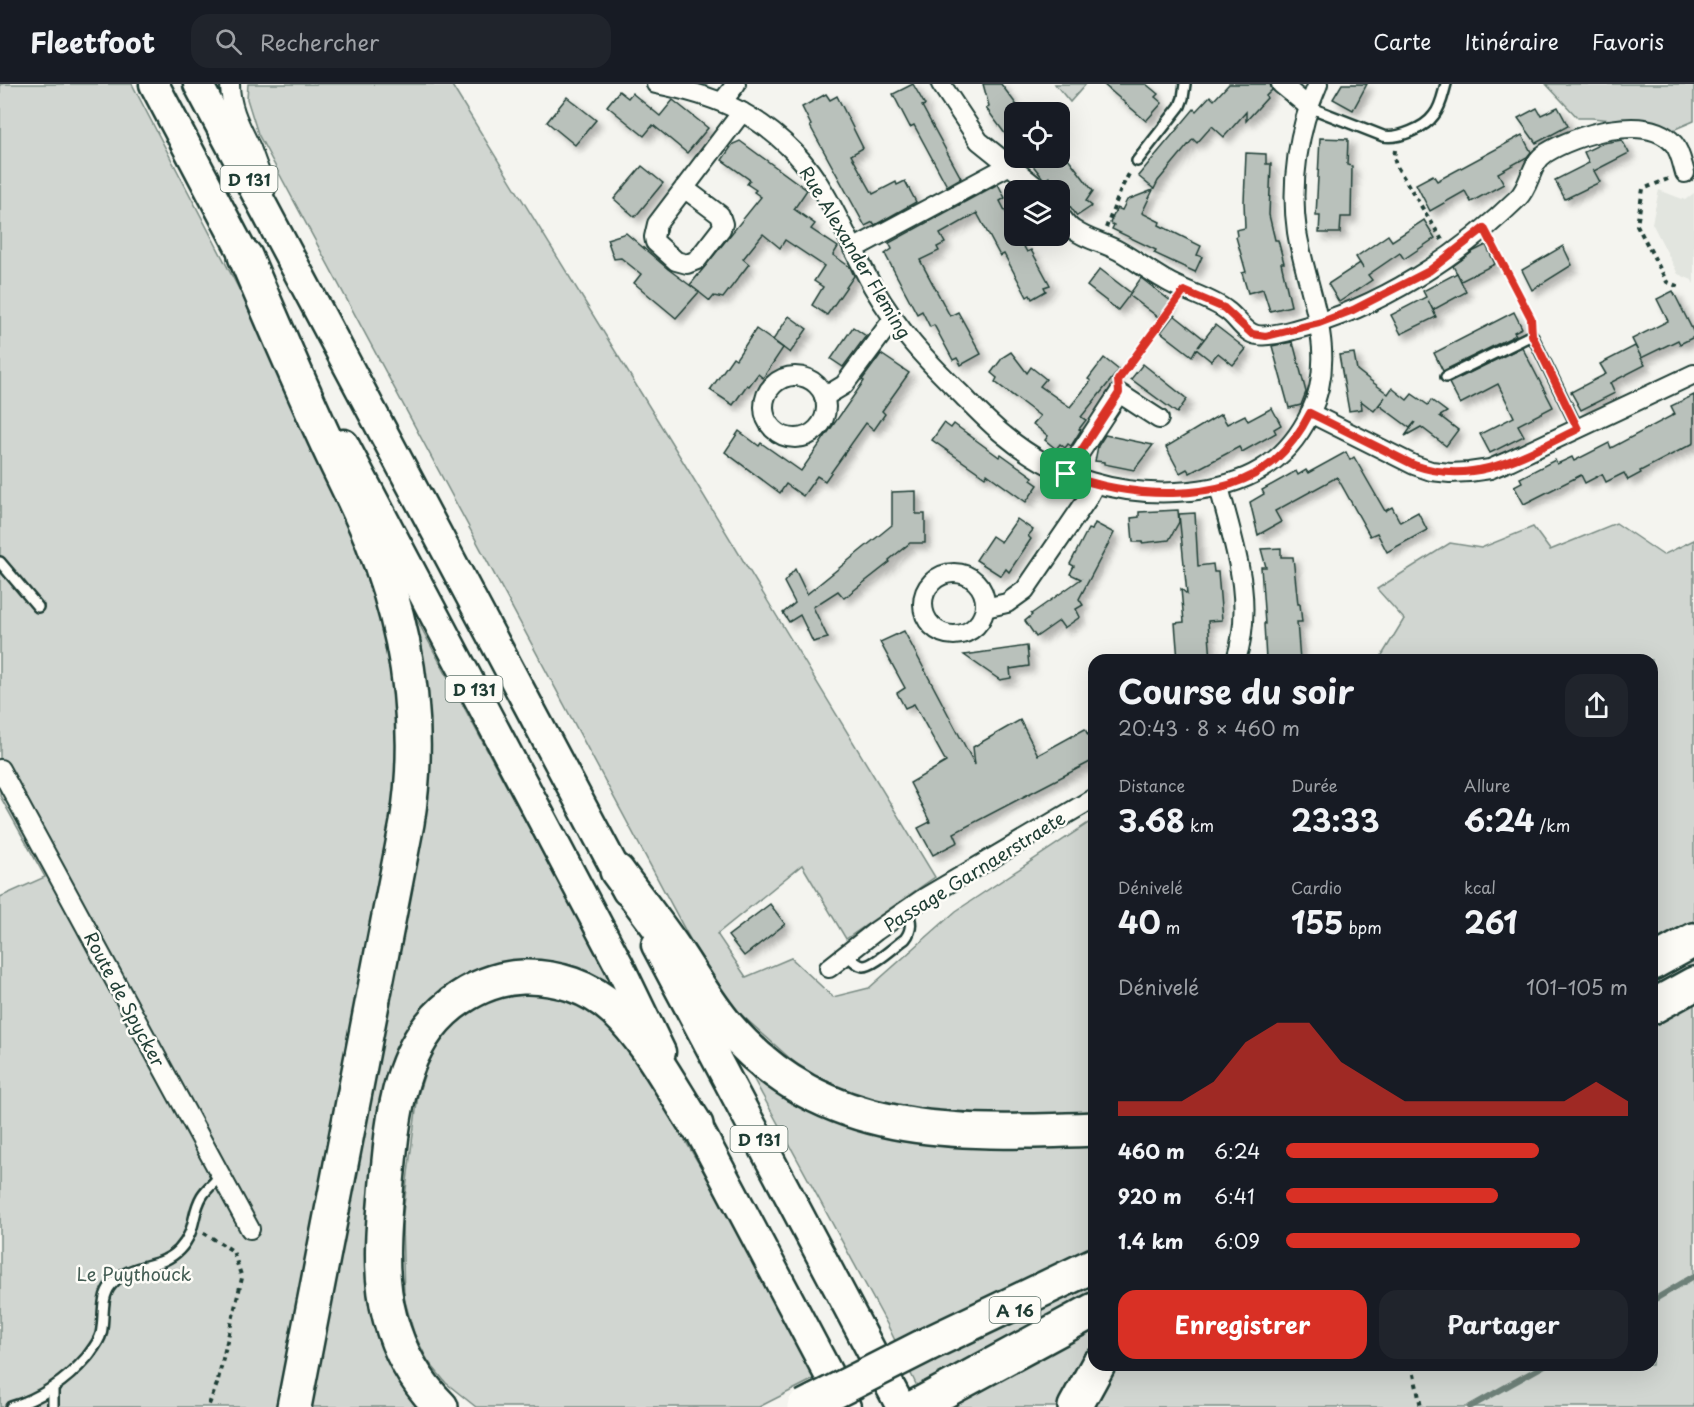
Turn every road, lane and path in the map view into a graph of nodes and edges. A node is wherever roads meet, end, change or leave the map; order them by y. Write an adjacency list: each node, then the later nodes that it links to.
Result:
1 (154, 84): 27 (main road, D 131)
2 (198, 84): 28 (main road, D 131)
3 (230, 84): 28 (street)
4 (656, 84): 11 (street, Rue Alexander Fleming)
5 (736, 84): 11 (street)
6 (941, 84): 15 (street)
7 (1185, 84): 16 (lane)
8 (1281, 84): 12 (street)
9 (1318, 84): 12 (street, Rue Alexander Fleming)
10 (1446, 84): 14 (lane)
11 (722, 102): 13 (street, Rue Alexander Fleming)
12 (1309, 106): 14 (lane); 32 (street, Rue Alexander Fleming)
13 (742, 112): 21 (street); 25 (street, Rue Alexander Fleming)
14 (1396, 137): 26 (path)
15 (1004, 160)
16 (1137, 161): 24 (path)
17 (1004, 168): 25 (street)
18 (1014, 168): 20 (street)
19 (1685, 173): 23 (street); 29 (path)
20 (1028, 180)
21 (684, 188)
22 (1070, 225): 24 (street)
23 (1484, 228): 26 (street); 33 (path)
24 (1100, 243): 30 (street)
25 (853, 249): 31 (street, Rue Alexander Fleming)
26 (1451, 255): 32 (street)
27 (245, 256): 56 (main road, D 131); 70 (highway)
28 (299, 275): 50 (main road, D 131)
29 (1682, 288)
30 (1184, 291): 32 (street); 36 (path)
31 (893, 319): 37 (street); 41 (street, Rue Alexander Fleming)
32 (1319, 323): 38 (street, Rue Alexander Fleming)
33 (1532, 335): 35 (lane); 40 (lane)
34 (1694, 374): 40 (street)
35 (1446, 377)
36 (1119, 393): 39 (street); 41 (street)
37 (824, 397)
38 (1310, 413): 40 (street); 43 (street, Rue Alexander Fleming)
39 (1159, 419)
40 (1578, 429)
41 (1066, 474): 42 (street, Rue Alexander Fleming)
42 (1095, 484): 43 (street, Rue Alexander Fleming); 46 (street)
43 (1219, 487): 47 (street)
44 (0, 562): 45 (lane)
45 (38, 607)
46 (985, 608)
47 (1237, 654)
48 (0, 769): 58 (street, Route de Spycker)
49 (1088, 802): 53 (street, Passage Garnaerstraete)
50 (617, 872): 57 (highway); 75 (main road, D 131)
51 (1694, 940): 52 (highway)
52 (1658, 960)
53 (829, 968)
54 (1694, 984): 55 (highway)
55 (1658, 1004)
56 (696, 1125): 71 (highway); 74 (main road, D 131)
57 (1088, 1129)
58 (221, 1175): 59 (lane); 60 (street, Route de Spycker)
59 (193, 1226): 66 (lane); 69 (path)
60 (250, 1229)
61 (1088, 1269): 63 (highway, A 16)
62 (1088, 1313): 76 (highway, A 16)
63 (932, 1348): 72 (highway, bridge); 73 (highway, A 16)
64 (1095, 1371): 77 (highway)
65 (1413, 1371): 78 (path)
66 (53, 1389): 67 (lane); 68 (lane)
67 (11, 1407)
68 (53, 1407)
69 (208, 1407)
70 (294, 1407)
71 (441, 1407)
72 (804, 1407)
73 (837, 1407)
74 (846, 1407)
75 (901, 1407)
76 (915, 1407)
77 (1075, 1407)
78 (1421, 1407)

